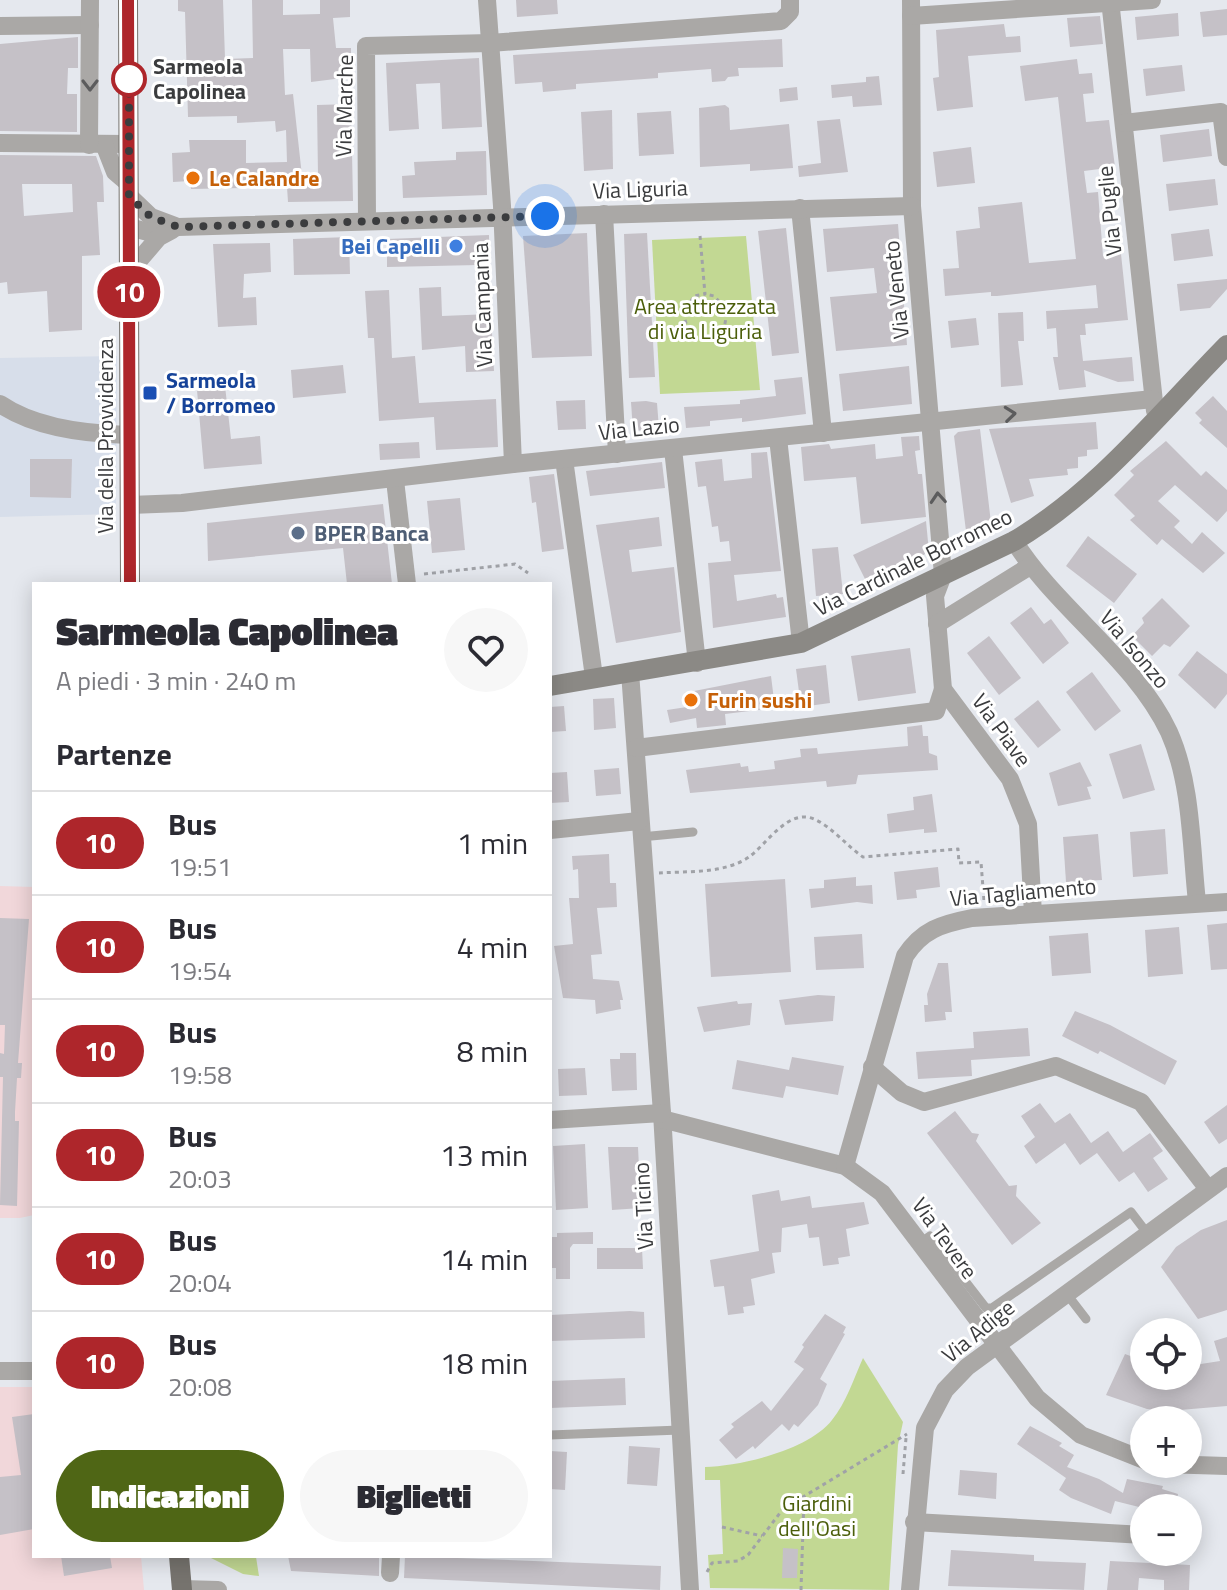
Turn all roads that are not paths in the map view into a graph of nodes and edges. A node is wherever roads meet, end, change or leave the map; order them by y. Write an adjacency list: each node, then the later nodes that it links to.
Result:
1 (90, 0): 9 (street)
2 (128, 0): 14 (main road, Via della Provvidenza)
3 (487, 0): 11 (street, Via Campania)
4 (790, 0): 11 (street, Via Marche)
5 (1152, 0): 6 (street)
6 (1110, 2): 7 (street); 12 (street, Via Puglie)
7 (983, 5): 8 (street)
8 (911, 8): 18 (street, Via Veneto)
9 (90, 25): 10 (street); 15 (street, one-way to 15)
10 (0, 26)
11 (490, 43): 21 (street, Via Campania); 22 (street, Via Marche)
12 (1124, 123): 16 (street); 28 (street, Via Puglie)
13 (0, 143): 15 (street)
14 (129, 144): 15 (street); 17 (main road, Via della Provvidenza)
15 (100, 146): 17 (street, Via Liguria)
16 (1227, 157)
17 (129, 190): 23 (main road, Via della Provvidenza); 24 (street, Via Liguria)
18 (912, 206): 19 (street, Via Liguria); 29 (street, Via Veneto)
19 (800, 208): 20 (street, Via Liguria); 30 (street)
20 (604, 214): 21 (street, Via Liguria); 34 (street)
21 (503, 218): 22 (street, Via Liguria); 36 (street, Via Campania)
22 (367, 220): 24 (street, Via Liguria)
23 (129, 227): 24 (street, Via Liguria); 25 (main road, Via della Provvidenza)
24 (178, 227): 25 (street)
25 (129, 272): 31 (main road, Via della Provvidenza)
26 (1227, 345): 28 (street, Via Cardinale Borromeo)
27 (0, 404): 31 (street)
28 (1154, 408): 29 (street, Via Lazio, one-way to 28); 39 (street, Via Cardinale Borromeo)
29 (932, 422): 30 (street, Via Lazio); 41 (street, Via Veneto, one-way to 29)
30 (823, 433): 32 (street, Via Lazio)
31 (129, 435): 38 (main road, Via della Provvidenza)
32 (778, 438): 33 (street, Via Lazio); 45 (street)
33 (673, 449): 34 (street, Via Lazio); 46 (street)
34 (617, 454): 35 (street, Via Lazio)
35 (564, 459): 36 (street, Via Lazio); 48 (street)
36 (513, 464): 37 (street, Via Lazio)
37 (395, 480): 38 (street, Via Lazio); 42 (street)
38 (130, 505): 43 (main road, Via della Provvidenza)
39 (1014, 541): 40 (street, Via Isonzo); 41 (street, Via Cardinale Borromeo)
40 (1030, 566): 44 (street); 55 (street, Via Isonzo)
41 (943, 575): 44 (street, Via Piave); 45 (street, Via Cardinale Borromeo)
42 (411, 580)
43 (130, 582)
44 (937, 624): 50 (street, Via Piave)
45 (801, 643): 46 (street, Via Cardinale Borromeo)
46 (697, 663): 47 (street, Via Cardinale Borromeo)
47 (630, 672): 48 (street, Via Cardinale Borromeo); 51 (street, Via Ticino)
48 (594, 677): 49 (street, Via Cardinale Borromeo)
49 (552, 686)
50 (943, 689): 51 (street); 57 (street, Via Piave)
51 (636, 748): 52 (street, Via Ticino)
52 (640, 829): 53 (street); 54 (lane); 59 (street, Via Ticino)
53 (552, 830)
54 (693, 832)
55 (1197, 902): 56 (street, Via Tagliamento); 57 (street, Via Tagliamento)
56 (1227, 902)
57 (1033, 914): 58 (street, Via Tagliamento)
58 (872, 1067): 61 (street, Via Tagliamento); 63 (street)
59 (662, 1116): 60 (street, Via Tevere); 61 (street, Via Tevere); 71 (street, Via Ticino)
60 (552, 1120)
61 (845, 1166): 65 (street, Via Tevere)
62 (1227, 1176): 63 (street, Via Adige)
63 (1208, 1189): 64 (street, Via Adige)
64 (1147, 1233): 65 (lane); 66 (street, Via Adige)
65 (920, 1243): 68 (street, Via Tevere)
66 (1066, 1293): 67 (lane); 68 (street, Via Adige)
67 (1086, 1319)
68 (994, 1346): 73 (street, Via Tevere); 76 (street, Via Adige)
69 (0, 1371): 70 (street)
70 (32, 1371)
71 (680, 1430): 72 (lane); 79 (street, Via Ticino)
72 (552, 1435)
73 (1130, 1454)
74 (1202, 1465): 75 (street)
75 (1227, 1466)
76 (914, 1522): 77 (street); 82 (street, Via Adige)
77 (1130, 1534)
78 (179, 1558): 80 (main road)
79 (697, 1585)
80 (182, 1589): 81 (street)
81 (218, 1590)
82 (910, 1590)

